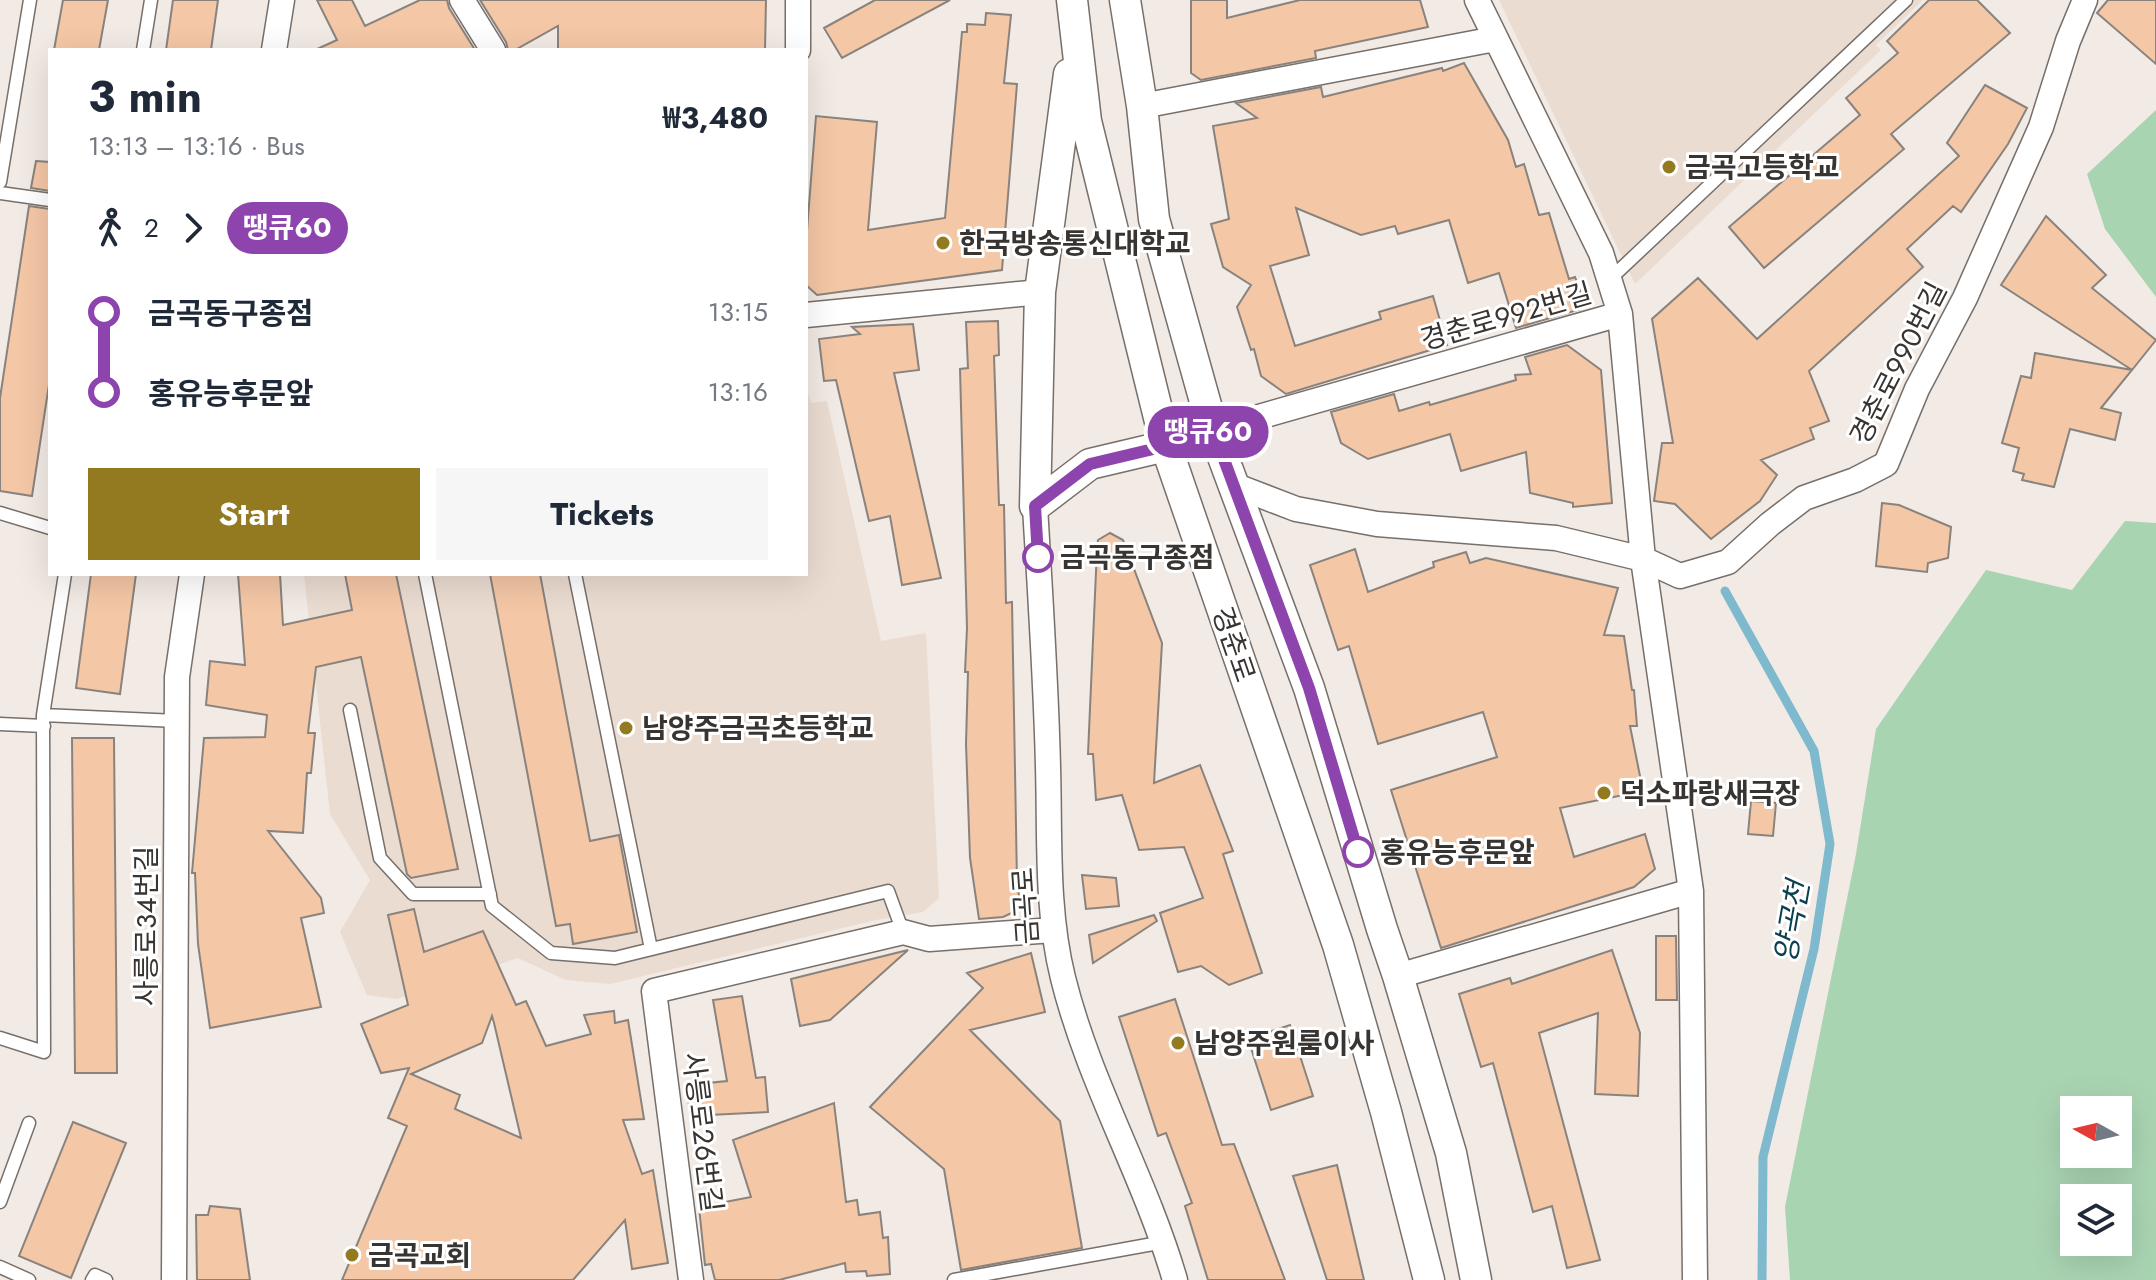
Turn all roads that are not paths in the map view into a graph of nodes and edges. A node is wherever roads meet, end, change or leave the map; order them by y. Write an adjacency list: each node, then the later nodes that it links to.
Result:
1 (30, 0): 18 (lane)
2 (151, 0): 13 (lane)
3 (282, 0): 14 (street)
4 (462, 0): 15 (street)
5 (798, 0): 16 (street)
6 (1072, 0): 11 (street, 경춘로)
7 (1125, 0): 17 (street, 경춘로)
8 (1477, 0): 12 (street, 경춘로992번길)
9 (1906, 0): 21 (lane)
10 (2085, 0): 31 (street, 경춘로990번길)
11 (1075, 30): 22 (street); 26 (street, 경춘로)
12 (1495, 39): 17 (street); 21 (street, 경춘로992번길)
13 (143, 48)
14 (274, 48)
15 (492, 48)
16 (798, 48)
17 (1142, 106): 25 (street, 경춘로)
18 (0, 182)
19 (0, 193): 20 (lane)
20 (48, 200)
21 (1609, 280): 23 (street, 경춘로992번길)
22 (1040, 292): 24 (street); 28 (street)
23 (1620, 314): 25 (street, 경춘로992번길); 31 (street)
24 (808, 315)
25 (1213, 430): 26 (street); 27 (street, 경춘로)
26 (1166, 446): 28 (street); 58 (street, 경춘로)
27 (1231, 484): 31 (street, 경춘로990번길); 45 (street, 경춘로)
28 (1035, 506): 42 (street, 금곡로)
29 (0, 513): 30 (lane)
30 (48, 527)
31 (1643, 559): 40 (street)
32 (65, 576): 37 (lane)
33 (192, 576): 38 (street, 사릉로34번길)
34 (425, 576): 41 (lane)
35 (575, 576): 44 (lane)
36 (350, 710): 41 (lane)
37 (44, 720): 38 (lane); 39 (lane); 46 (lane)
38 (177, 721): 54 (street, 사릉로34번길)
39 (0, 724)
40 (1691, 891): 45 (street); 60 (street)
41 (490, 894): 44 (lane)
42 (1053, 930): 43 (street); 49 (street, 금곡로)
43 (903, 932): 44 (lane); 55 (street, 사릉로26번길)
44 (651, 949)
45 (1398, 976): 59 (street, 경춘로)
46 (0, 1038)
47 (29, 1123): 48 (lane)
48 (0, 1202)
49 (1164, 1242): 56 (lane); 57 (street, 금곡로)
50 (0, 1267): 51 (lane)
51 (29, 1280)
52 (92, 1280): 53 (lane)
53 (106, 1280)
54 (174, 1280)
55 (691, 1280)
56 (954, 1280)
57 (1175, 1280)
58 (1429, 1280)
59 (1476, 1280)
60 (1695, 1280)

